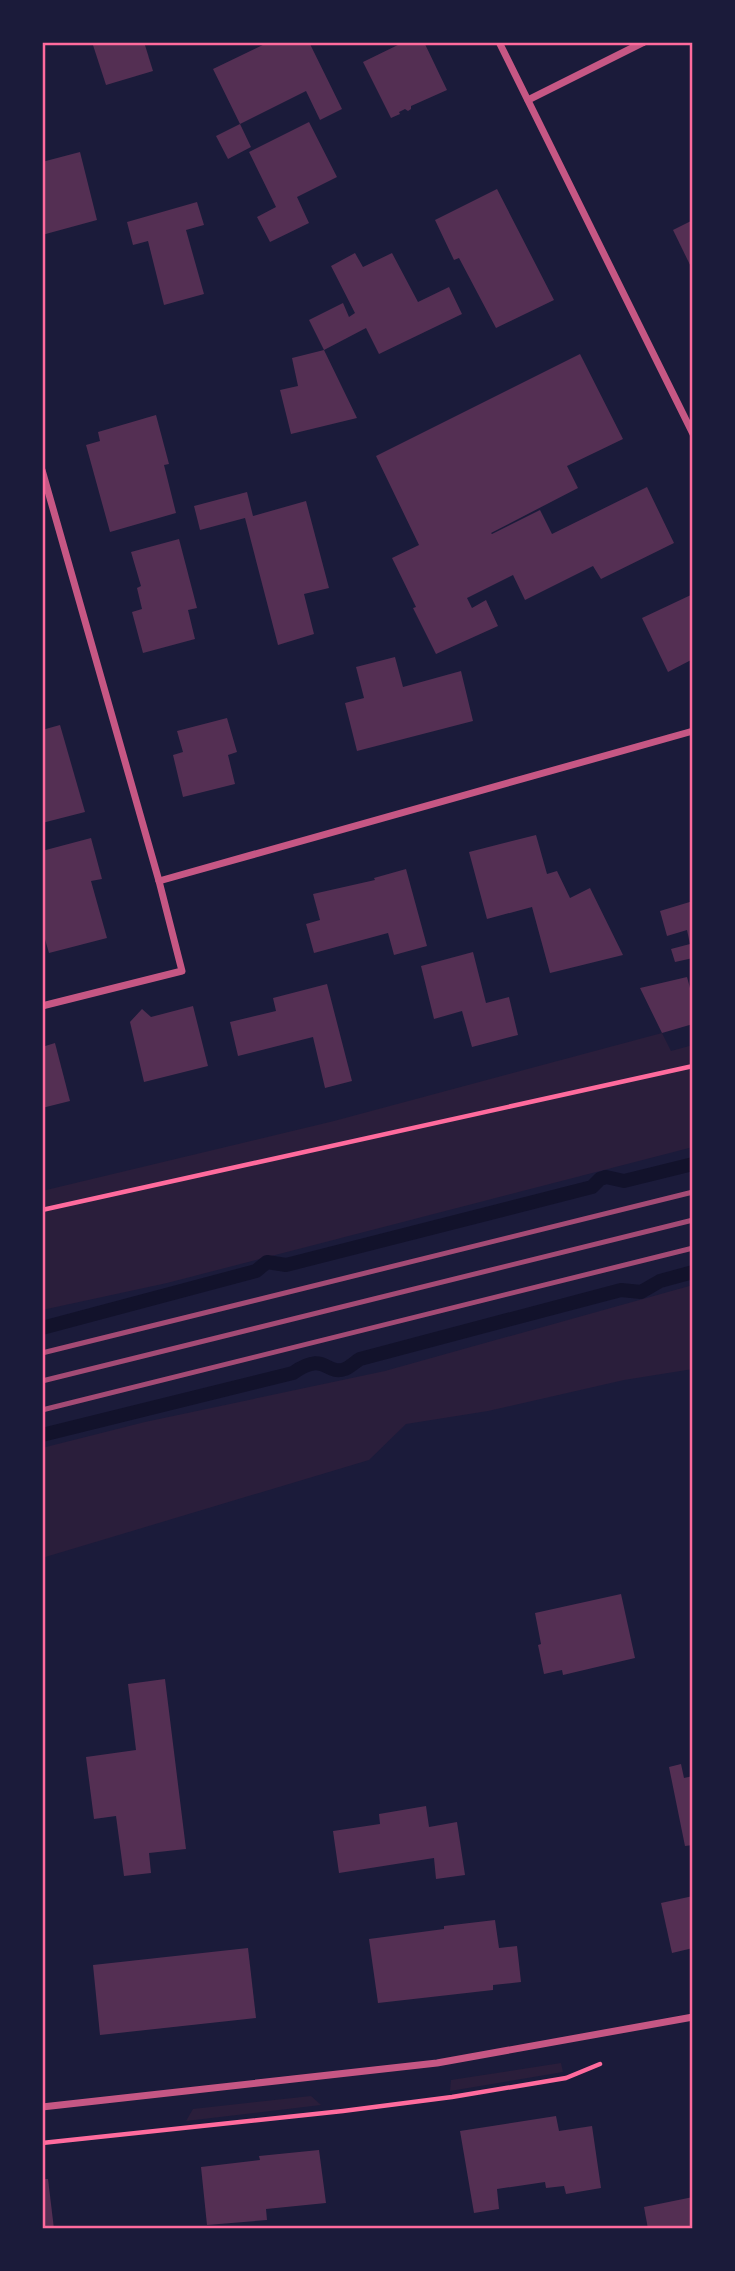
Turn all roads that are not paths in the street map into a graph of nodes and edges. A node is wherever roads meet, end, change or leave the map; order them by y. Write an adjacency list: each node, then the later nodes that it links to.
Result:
1 (499, 42): 3 (street)
2 (644, 42): 3 (street)
3 (528, 100): 4 (street)
4 (693, 434)
5 (42, 470): 7 (street)
6 (693, 731): 7 (street)
7 (159, 881): 8 (street)
8 (42, 1006)
9 (693, 2017): 10 (street)
10 (42, 2107)

